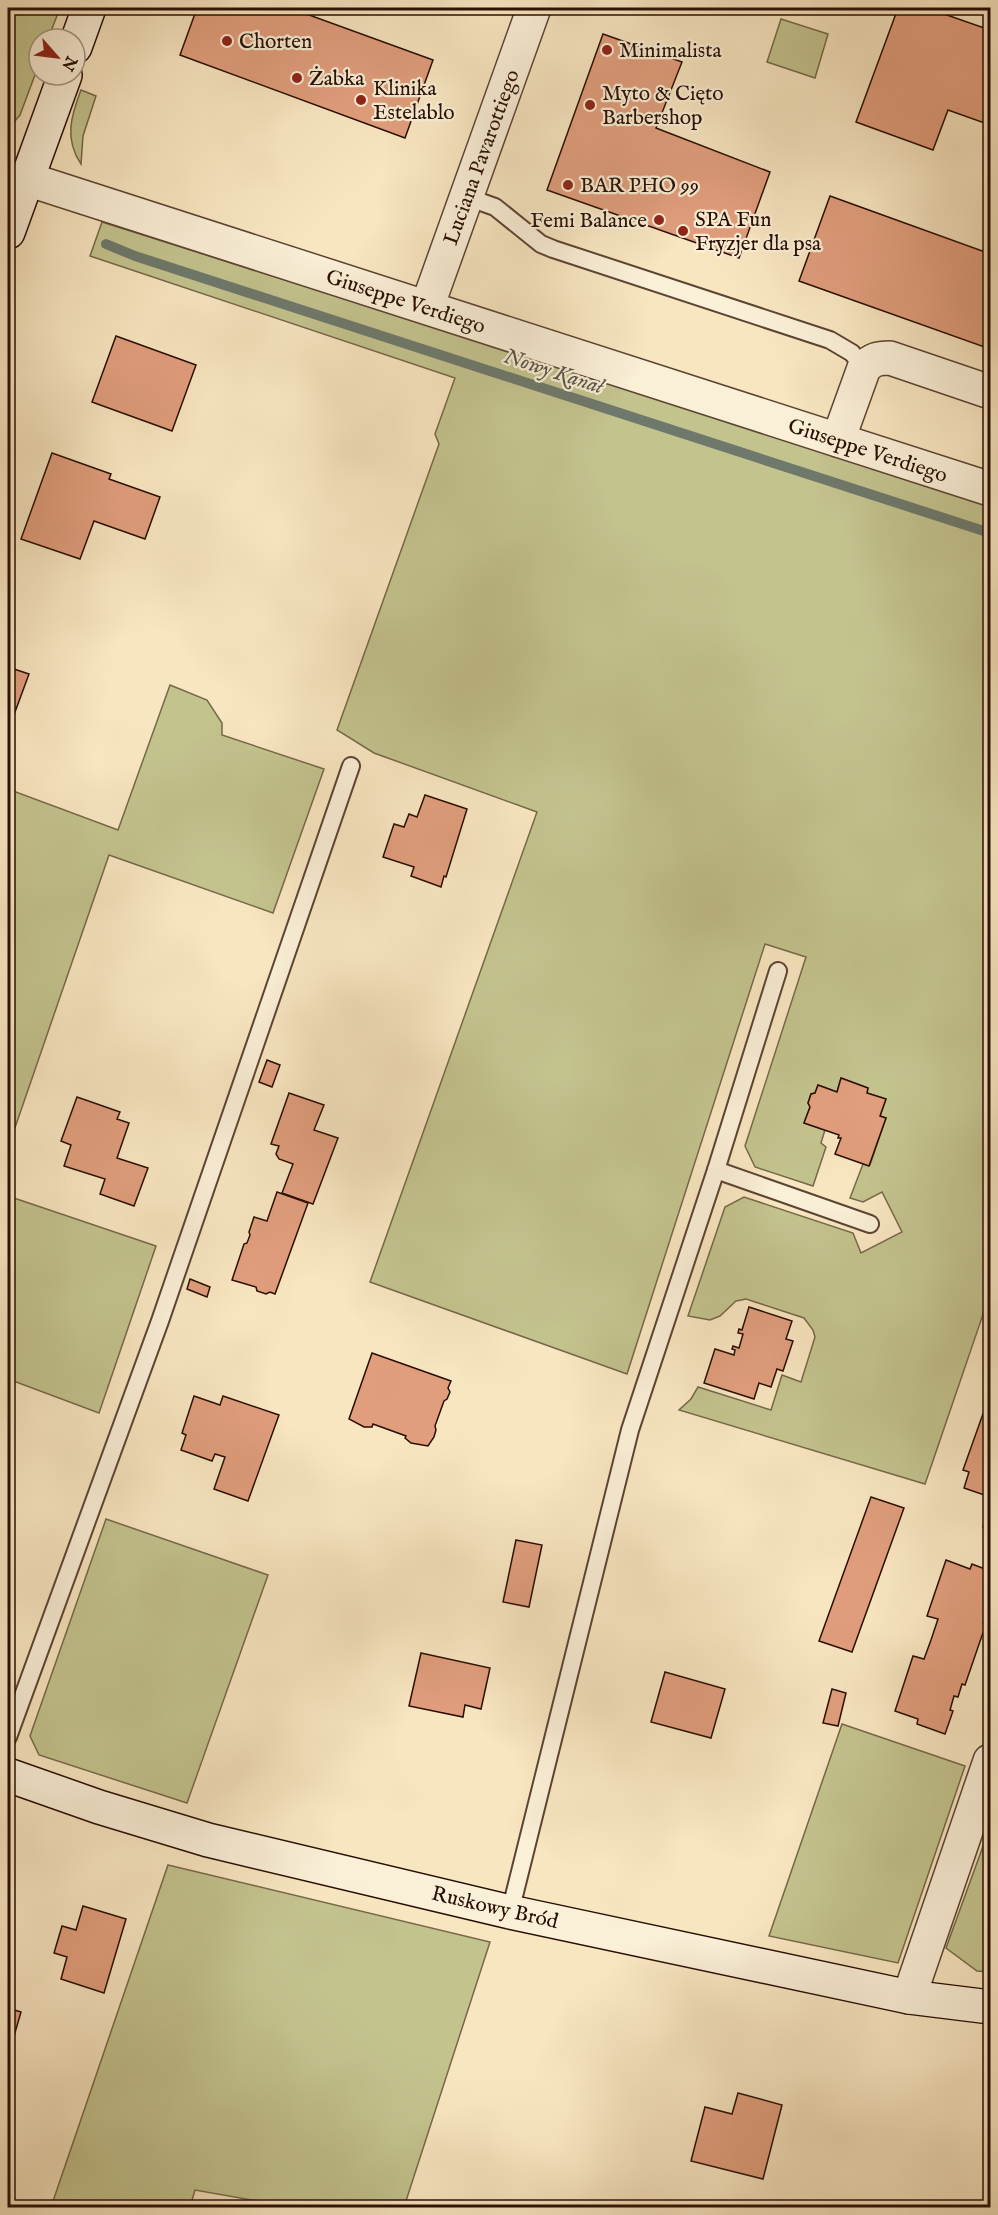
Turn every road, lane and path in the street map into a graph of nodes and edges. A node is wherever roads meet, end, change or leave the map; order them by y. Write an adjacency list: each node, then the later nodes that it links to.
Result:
1 (89, 8): 3 (street)
2 (534, 8): 6 (street, Luciana Pavarottiego)
3 (82, 27)
4 (61, 87): 5 (street)
5 (27, 179): 7 (street); 8 (street, Giuseppe Verdiego)
6 (467, 197): 8 (street, Luciana Pavarottiego); 9 (lane)
7 (8, 232)
8 (427, 307): 11 (street, Giuseppe Verdiego)
9 (864, 368): 10 (street); 11 (street)
10 (990, 392)
11 (838, 440): 12 (street, Giuseppe Verdiego)
12 (990, 489)
13 (351, 766): 17 (lane)
14 (778, 971): 15 (lane)
15 (716, 1170): 16 (lane); 20 (lane)
16 (870, 1224)
17 (8, 1737)
18 (990, 1761): 21 (street)
19 (8, 1775): 20 (street, Ruskowy Bród)
20 (510, 1912): 21 (street, Ruskowy Bród)
21 (909, 1997): 22 (street, Ruskowy Bród)
22 (990, 2007)

